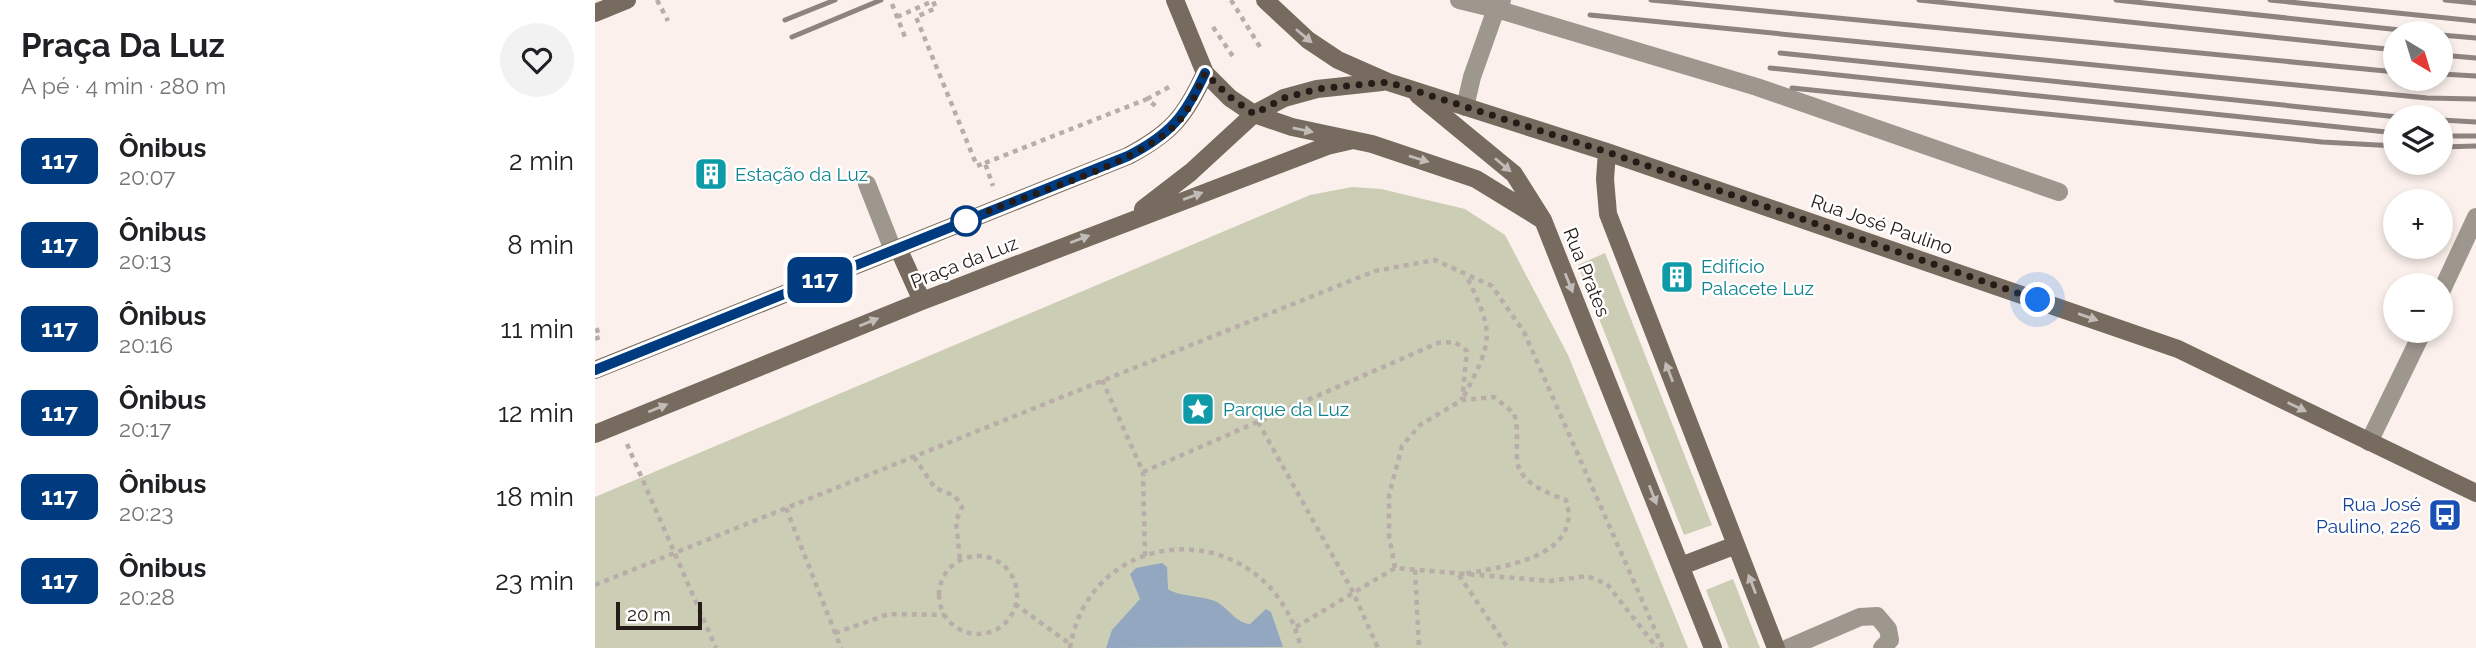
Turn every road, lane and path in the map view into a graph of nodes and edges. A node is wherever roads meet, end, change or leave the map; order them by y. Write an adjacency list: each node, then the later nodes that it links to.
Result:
1 (627, 0): 9 (street)
2 (657, 0): 12 (path)
3 (1175, 0): 16 (street)
4 (1231, 0): 14 (path)
5 (1459, 0): 8 (street)
6 (892, 4): 10 (path)
7 (1269, 4): 17 (street, Rua José Paulino, one-way to 17)
8 (1499, 4): 19 (street); 26 (street)
9 (595, 13)
10 (897, 17): 13 (path); 24 (path)
11 (1207, 19): 15 (path)
12 (668, 21)
13 (905, 37)
14 (1260, 47)
15 (1234, 58)
16 (1205, 73): 20 (street, Rua Prates); 21 (street, Praça da Luz)
17 (1388, 82): 18 (street, Rua José Paulino); 20 (street)
18 (1412, 91): 19 (street, Rua José Paulino); 30 (street, one-way to 30)
19 (1465, 107): 23 (street, Rua José Paulino)
20 (1254, 114): 22 (street, Rua Prates, one-way to 22); 29 (street)
21 (1177, 123): 24 (path); 27 (street, Praça da Luz)
22 (1353, 141): 29 (street, Praça da Luz, one-way to 22); 30 (street, Rua Prates, one-way to 30)
23 (1607, 152): 44 (street, Rua José Paulino, one-way to 44); 49 (street, Rua Prates, one-way to 23)
24 (985, 163): 27 (path)
25 (867, 184): 31 (street)
26 (2059, 192)
27 (1001, 207): 31 (street, Praça da Luz)
28 (2476, 217): 33 (street)
29 (1129, 219): 34 (street, Praça da Luz, one-way to 29)
30 (1543, 220): 53 (street, Rua Prates, one-way to 53)
31 (896, 249): 34 (street); 38 (street, Praça da Luz)
32 (1465, 273): 39 (path); 40 (path); 71 (path)
33 (2450, 273)
34 (922, 301): 42 (street, Praça da Luz, one-way to 34)
35 (596, 327): 36 (path)
36 (595, 339)
37 (2417, 343): 44 (street)
38 (595, 370)
39 (1102, 380): 45 (path); 46 (path)
40 (1462, 400): 41 (path); 54 (path); 56 (path)
41 (1258, 422): 46 (path); 58 (path)
42 (618, 424): 43 (street, Praça da Luz); 50 (path)
43 (595, 434)
44 (2369, 442): 47 (street, Rua José Paulino)
45 (913, 457): 48 (path); 52 (path)
46 (1143, 472): 51 (path)
47 (2476, 493)
48 (786, 508): 50 (path); 62 (path)
49 (1736, 545): 53 (street); 73 (street, Rua Prates, one-way to 49)
50 (674, 553): 57 (path); 64 (path)
51 (1145, 556): 61 (path); 63 (path)
52 (960, 561): 59 (path); 60 (path)
53 (1681, 566): 72 (street, Rua Prates)
54 (1395, 568): 55 (path); 58 (path)
55 (1415, 570): 56 (path); 68 (path)
56 (1459, 575): 69 (path); 70 (path)
57 (595, 585)
58 (1353, 592): 61 (path); 67 (path)
59 (1016, 604): 60 (path); 63 (path)
60 (944, 615): 62 (path)
61 (1296, 627): 66 (path)
62 (835, 634): 65 (path)
63 (1070, 646)
64 (716, 648)
65 (841, 648)
66 (1301, 648)
67 (1378, 648)
68 (1419, 648)
69 (1508, 648)
70 (1657, 648)
71 (1663, 648)
72 (1713, 648)
73 (1776, 648)
74 (1788, 648): 75 (street)
75 (1882, 648)

